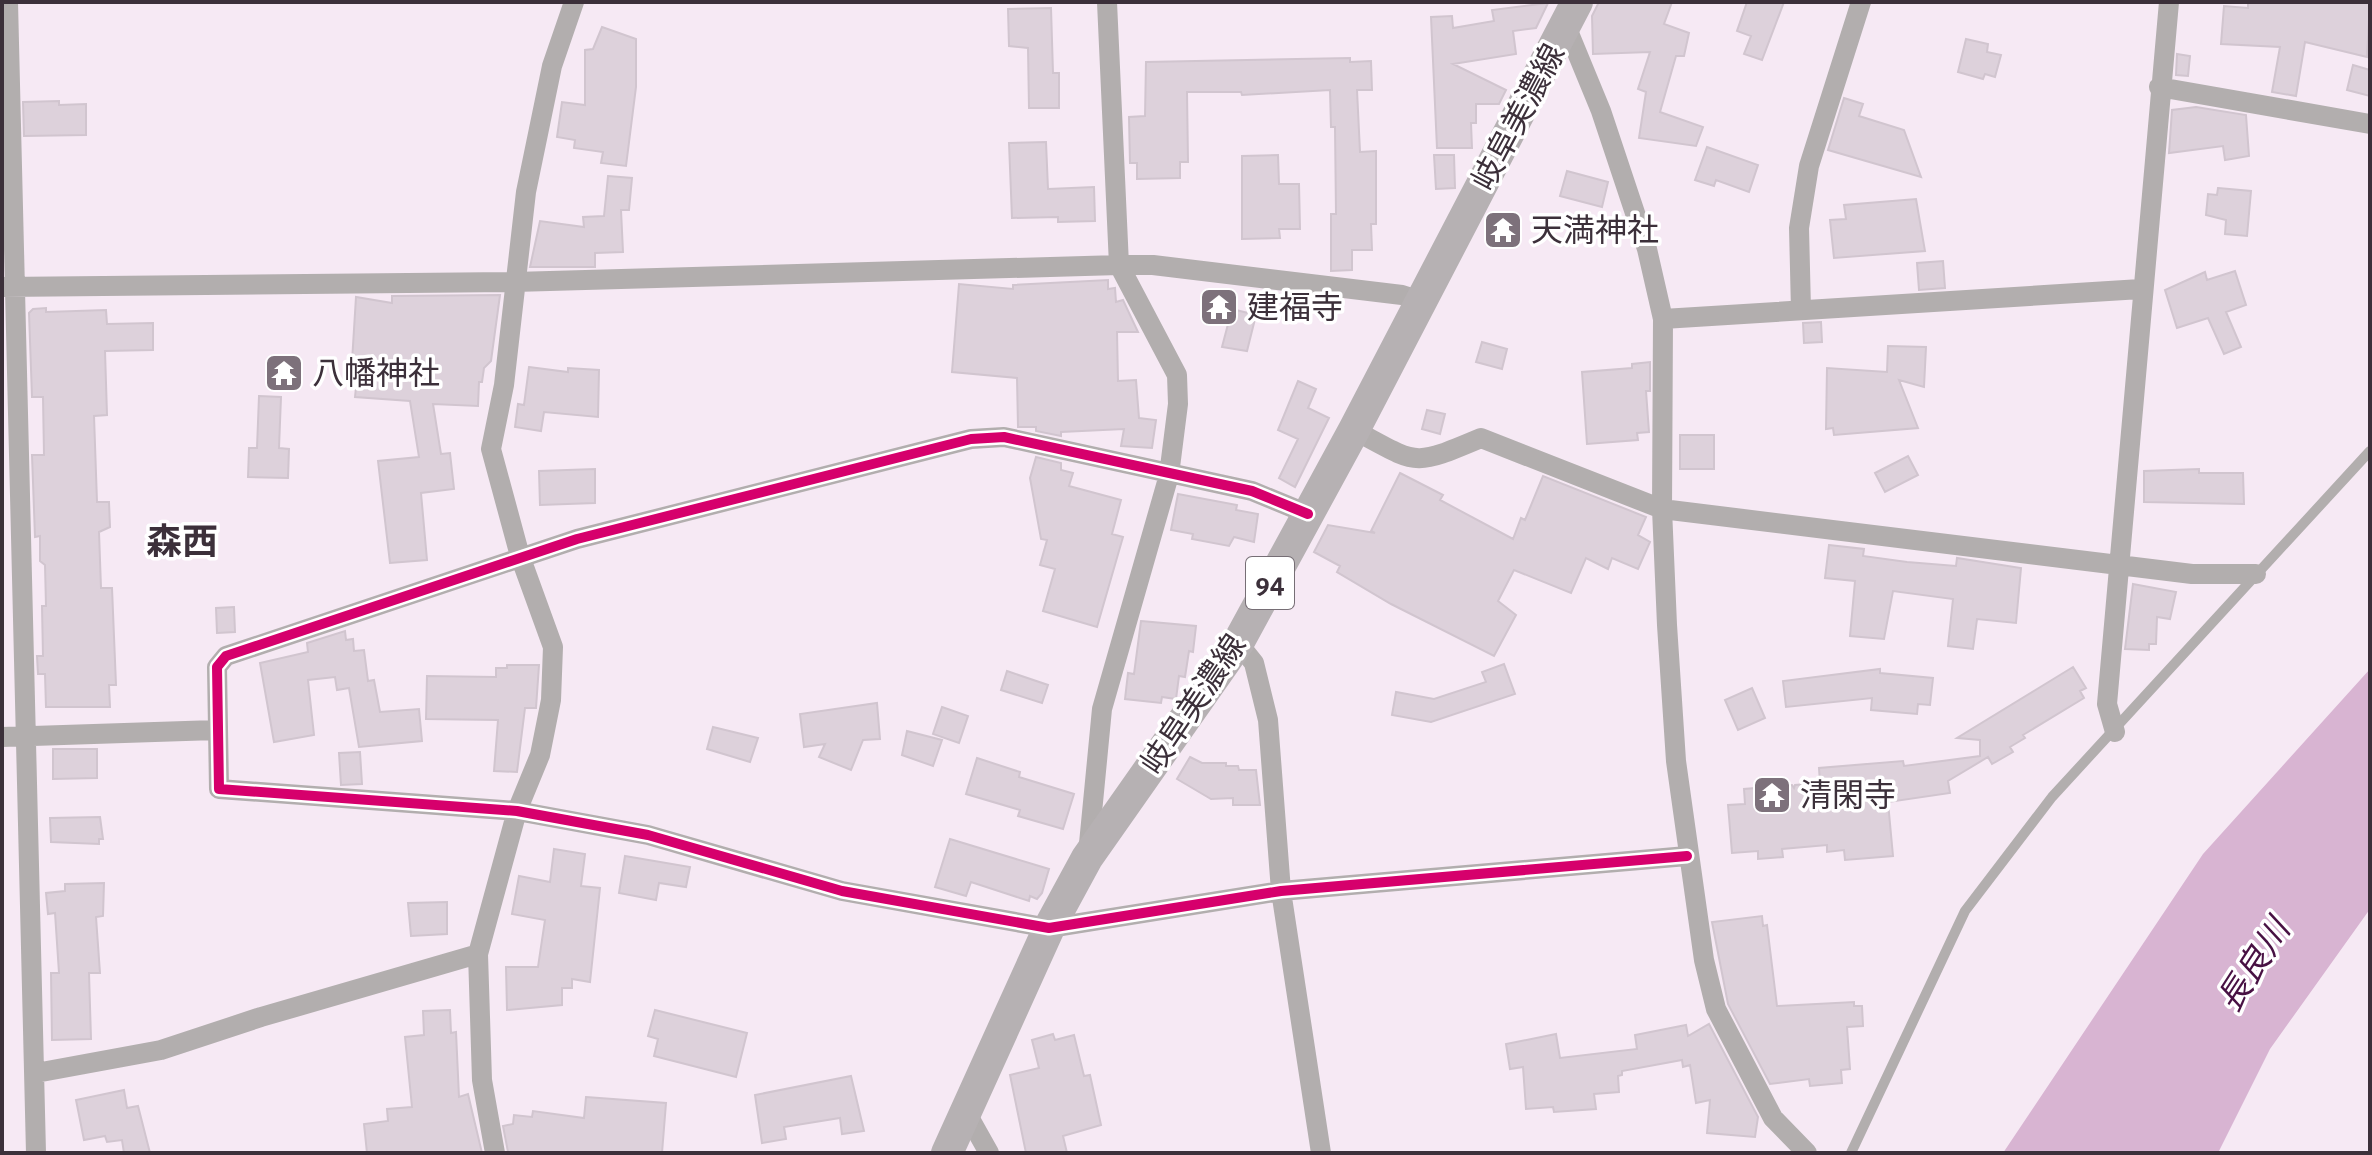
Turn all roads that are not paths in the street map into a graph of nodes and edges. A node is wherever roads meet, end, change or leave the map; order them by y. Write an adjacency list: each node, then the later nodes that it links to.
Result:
1 (8, 2): 11 (street)
2 (574, 2): 10 (street)
3 (1107, 2): 9 (street)
4 (1861, 2): 14 (street)
5 (2169, 2): 7 (street)
6 (1572, 9): 13 (main road, 岐阜美濃線 / 94); 15 (street)
7 (2159, 87): 8 (street); 12 (street)
8 (2370, 124)
9 (1119, 265): 10 (street); 13 (street); 18 (street)
10 (514, 282): 11 (street); 21 (street)
11 (8, 286): 27 (street)
12 (2141, 289): 14 (street); 22 (street)
13 (1421, 301): 16 (main road, 岐阜美濃線 / 94)
14 (1801, 310): 15 (street)
15 (1663, 319): 19 (street)
16 (1354, 430): 19 (street); 20 (main road, 岐阜美濃線 / 94)
17 (2370, 451): 23 (lane)
18 (1169, 475): 20 (street); 21 (street); 31 (street)
19 (1662, 509): 22 (street); 30 (street)
20 (1308, 514): 24 (main road, 岐阜美濃線 / 94)
21 (520, 556): 25 (street); 29 (street)
22 (2120, 566): 23 (street); 26 (street)
23 (2256, 574): 26 (lane)
24 (1238, 643): 31 (main road, 岐阜美濃線 / 94); 32 (street)
25 (216, 730): 27 (street); 29 (street)
26 (2115, 732): 43 (lane)
27 (26, 736): 28 (street); 35 (street)
28 (2, 737)
29 (517, 811): 33 (street); 34 (street)
30 (1687, 856): 32 (street); 42 (street)
31 (1087, 858): 33 (main road, 岐阜美濃線 / 94)
32 (1281, 891): 33 (street); 41 (street)
33 (1049, 928): 36 (main road, 岐阜美濃線 / 94)
34 (478, 954): 35 (street); 38 (street)
35 (36, 1073): 37 (street)
36 (966, 1112): 39 (main road, 岐阜美濃線 / 94); 40 (street)
37 (36, 1153)
38 (495, 1153)
39 (947, 1153)
40 (989, 1153)
41 (1321, 1153)
42 (1807, 1153)
43 (1851, 1153)

